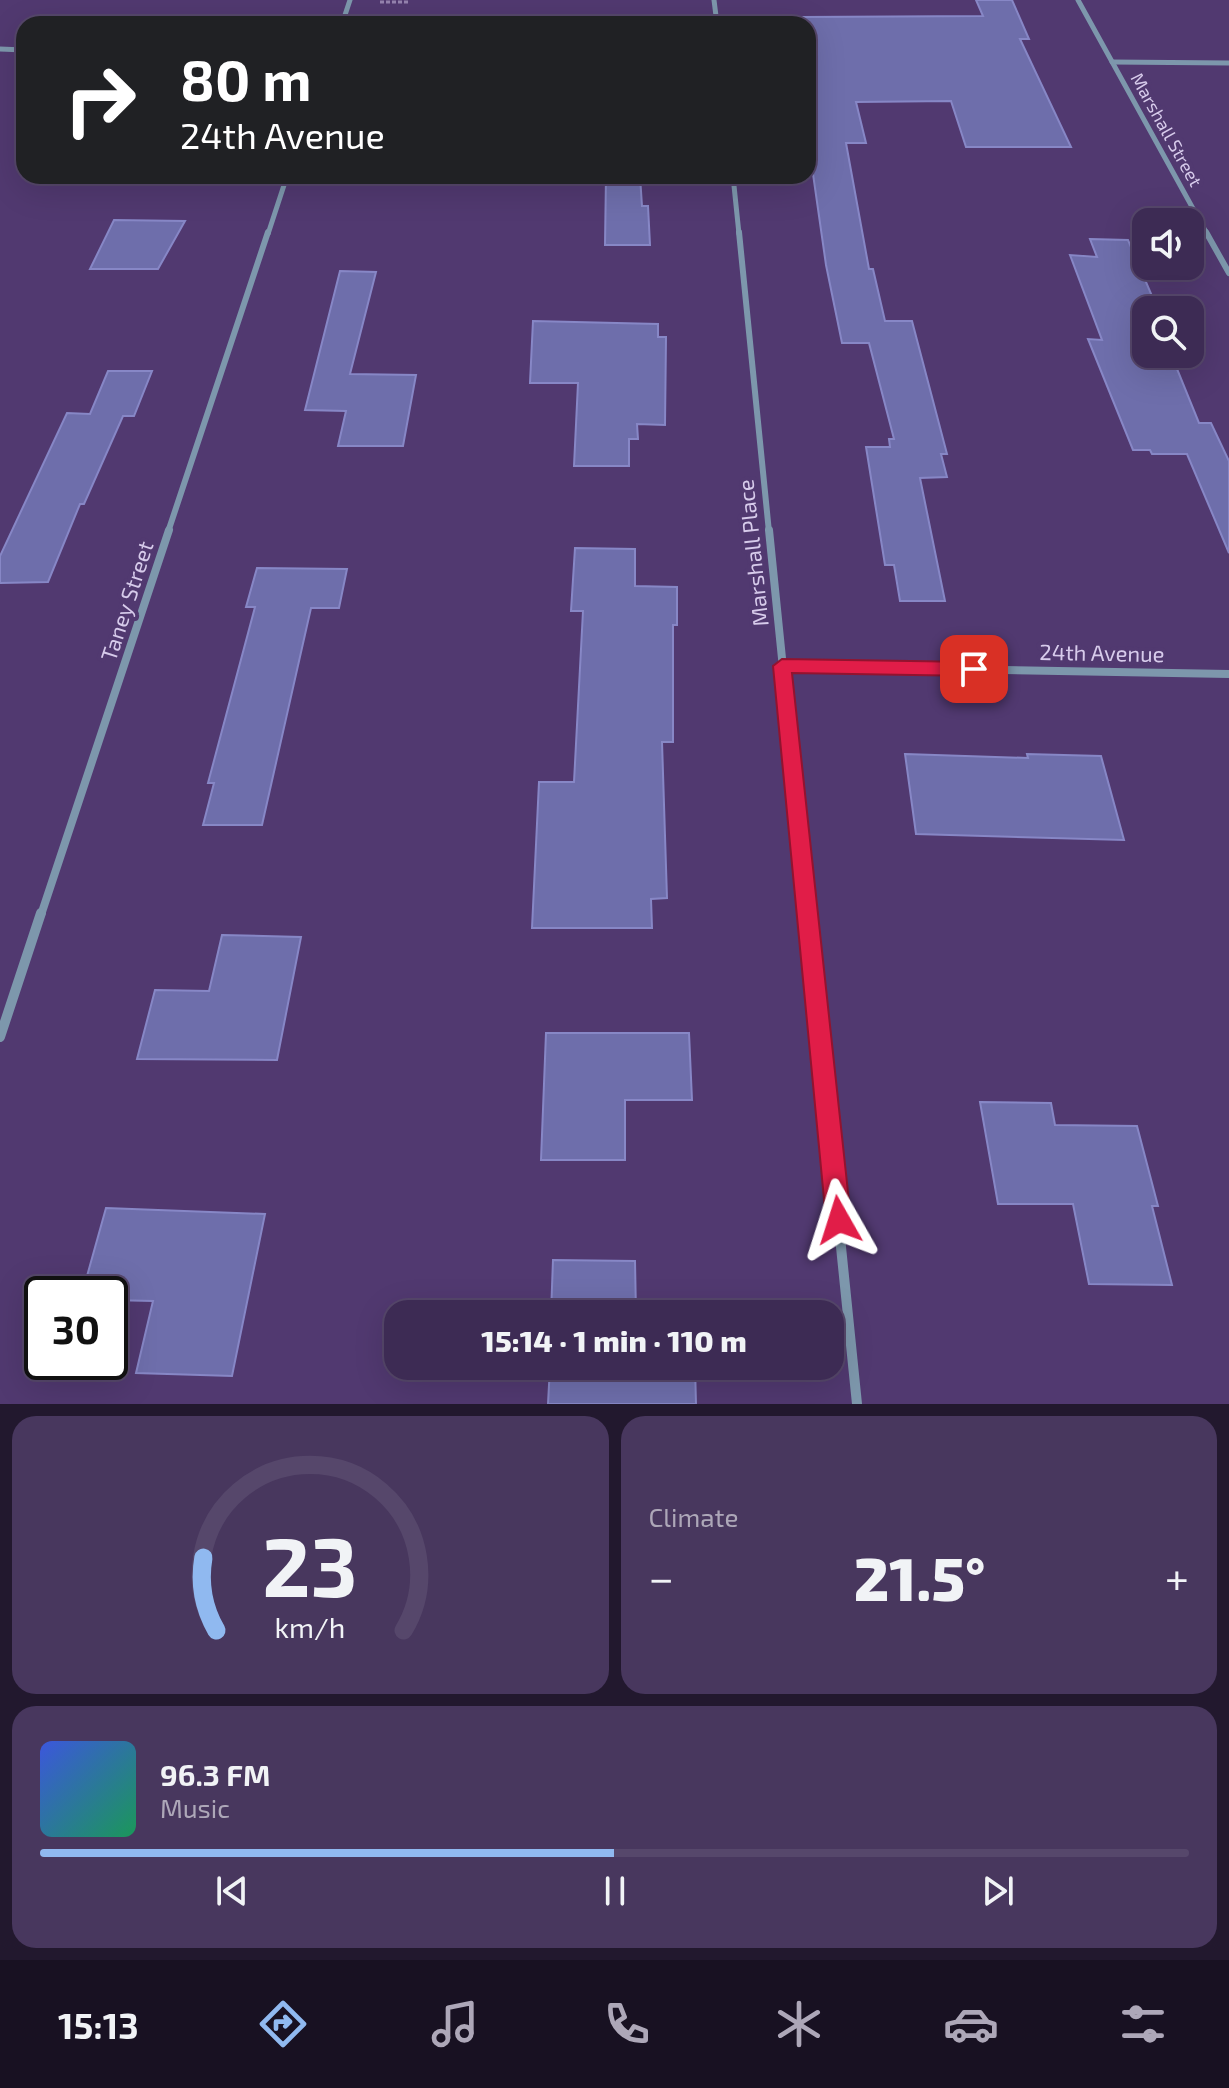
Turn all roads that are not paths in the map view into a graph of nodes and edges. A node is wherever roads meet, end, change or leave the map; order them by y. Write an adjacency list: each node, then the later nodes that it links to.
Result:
1 (1078, 0): 2 (street, Marshall Street)
2 (1112, 62): 3 (street); 6 (street, Marshall Street)
3 (1229, 63)
4 (284, 184): 9 (street, Taney Street)
5 (734, 184): 7 (street, Marshall Place)
6 (1229, 273)
7 (782, 666): 8 (street, 24th Avenue); 10 (street, Marshall Place)
8 (1229, 674)
9 (0, 1037)
10 (857, 1404)

